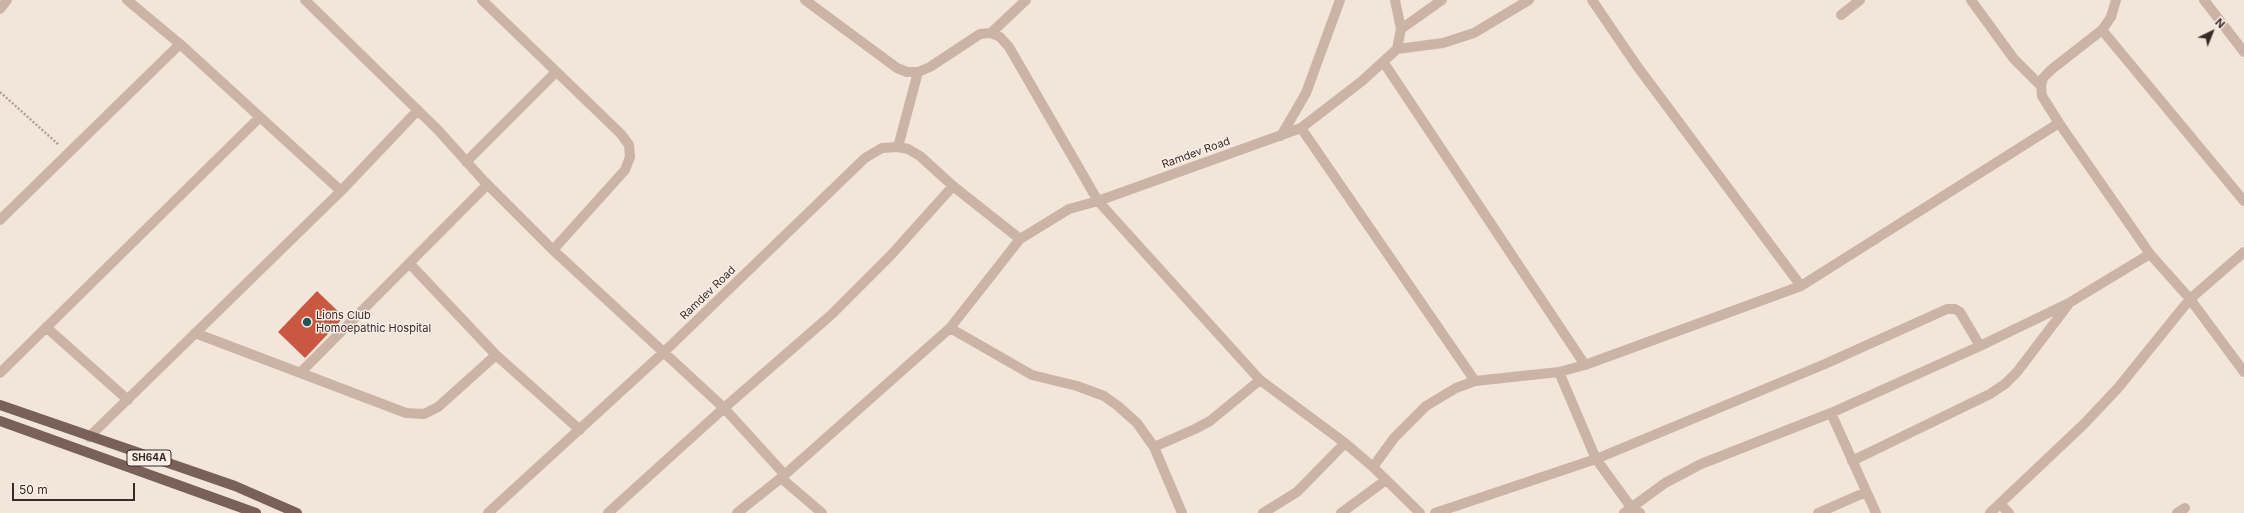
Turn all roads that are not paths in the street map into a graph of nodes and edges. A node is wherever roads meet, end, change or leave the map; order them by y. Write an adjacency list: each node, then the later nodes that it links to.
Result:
1 (7, 0): 16 (street)
2 (127, 0): 21 (street)
3 (305, 0): 28 (street)
4 (482, 0): 25 (street)
5 (805, 0): 26 (street)
6 (1026, 0): 20 (street)
7 (1340, 0): 32 (street)
8 (1395, 0): 18 (street)
9 (1442, 0): 18 (street)
10 (1529, 0): 22 (street)
11 (1592, 0): 46 (street)
12 (1860, 0): 17 (street)
13 (1971, 0): 27 (street)
14 (2116, 0): 19 (street)
15 (2204, 0): 23 (street)
16 (0, 9)
17 (1841, 15)
18 (1401, 29): 22 (street)
19 (2102, 30): 27 (street); 39 (street)
20 (991, 33): 26 (street); 38 (street)
21 (180, 44): 29 (street); 40 (street)
22 (1397, 49): 24 (street, Ramdev Road)
23 (2244, 52)
24 (1384, 63): 31 (street, Ramdev Road); 55 (street)
25 (556, 72): 34 (street); 42 (street)
26 (918, 72): 33 (street)
27 (2041, 86): 30 (street)
28 (418, 110): 34 (street); 37 (street)
29 (260, 117): 37 (street); 49 (street)
30 (2059, 123): 44 (street); 46 (street)
31 (1301, 128): 32 (street, Ramdev Road); 61 (street)
32 (1281, 136): 38 (street, Ramdev Road)
33 (898, 147): 36 (street, Ramdev Road); 53 (street, Ramdev Road)
34 (466, 162): 35 (street)
35 (487, 185): 42 (street); 45 (street)
36 (953, 186): 41 (street, Ramdev Road); 64 (street)
37 (342, 192): 51 (street)
38 (1098, 201): 41 (street, Ramdev Road); 60 (street)
39 (2244, 201)
40 (0, 220)
41 (1020, 239): 50 (street)
42 (553, 250): 53 (street)
43 (2244, 252): 47 (street)
44 (2150, 254): 47 (street); 48 (street)
45 (410, 264): 54 (street); 59 (street)
46 (1801, 286): 55 (street)
47 (2190, 299): 57 (street); 77 (street)
48 (2069, 303): 52 (street); 72 (street)
49 (46, 327): 58 (street); 62 (street)
50 (950, 328): 70 (street); 74 (street)
51 (195, 334): 59 (street); 62 (street)
52 (1980, 346): 65 (street); 71 (street)
53 (664, 352): 64 (street); 67 (street, Ramdev Road)
54 (496, 355): 59 (street); 67 (street)
55 (1585, 365): 56 (street)
56 (1559, 372): 61 (street); 71 (street)
57 (2244, 372)
58 (0, 373)
59 (300, 373)
60 (1260, 380): 69 (street); 70 (street)
61 (1475, 381): 73 (street)
62 (128, 400): 68 (street)
63 (0, 406): 68 (main road, SH64A)
64 (724, 408): 74 (street); 84 (street)
65 (1831, 413): 72 (street); 79 (street)
66 (0, 421): 81 (main road, SH64A)
67 (580, 430): 83 (street, Ramdev Road)
68 (89, 437): 82 (main road, SH64A)
69 (1345, 444): 73 (street); 87 (street)
70 (1154, 447): 80 (street)
71 (1596, 459): 79 (street); 89 (street)
72 (1852, 461): 76 (street)
73 (1373, 467): 75 (street)
74 (783, 477): 85 (street); 86 (street)
75 (1386, 480): 78 (street); 88 (street)
76 (1866, 492): 90 (street); 91 (street)
77 (2000, 504): 92 (street); 93 (street)
78 (1414, 511)
79 (1632, 511)
80 (1180, 512)
81 (256, 513)
82 (297, 513)
83 (488, 513)
84 (608, 513)
85 (737, 513)
86 (822, 513)
87 (1263, 513)
88 (1341, 513)
89 (1435, 513)
90 (1818, 513)
91 (1876, 513)
92 (1990, 513)
93 (2009, 513)

